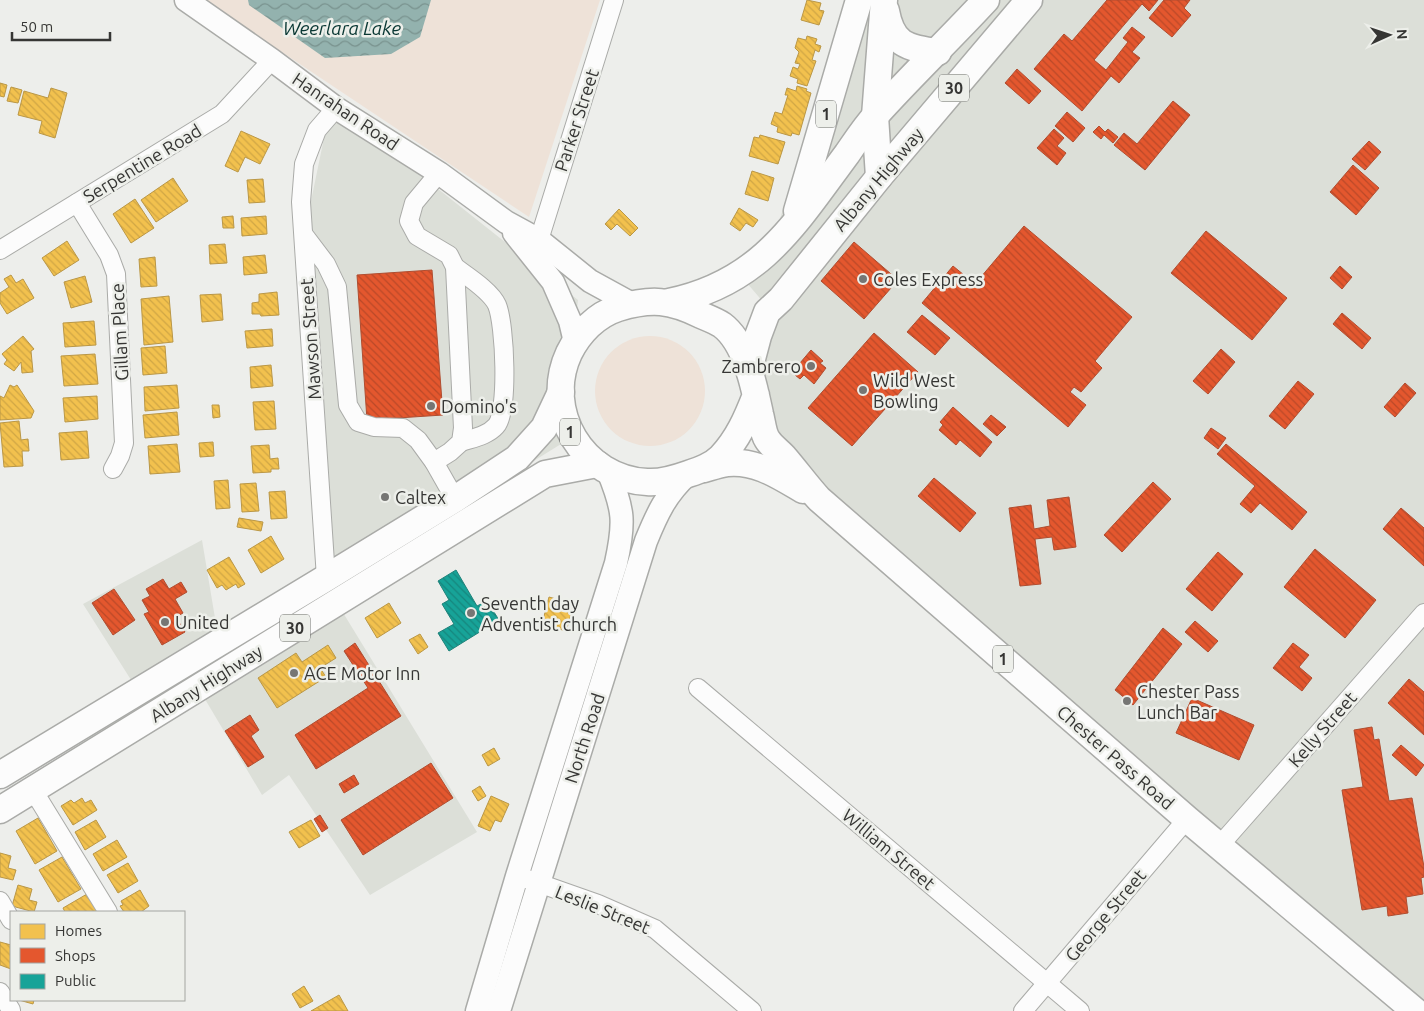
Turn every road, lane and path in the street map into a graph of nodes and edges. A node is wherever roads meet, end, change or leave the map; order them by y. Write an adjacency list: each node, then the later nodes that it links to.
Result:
1 (186, 0): 8 (main road, Hanrahan Road)
2 (614, 0): 17 (street, Parker Street)
3 (859, 0): 15 (highway, 1)
4 (884, 0): 7 (highway); 10 (highway)
5 (986, 0): 7 (highway, Albany Highway / 30)
6 (1029, 0): 12 (highway, Albany Highway / 30)
7 (938, 52): 10 (highway, Albany Highway / 30)
8 (272, 60): 9 (main road, Hanrahan Road); 13 (street, Serpentine Road)
9 (336, 108): 11 (main road, Hanrahan Road); 16 (street, Mawson Street)
10 (875, 116): 12 (highway); 15 (highway, Albany Highway / 30)
11 (439, 173): 14 (main road, Hanrahan Road); 19 (street)
12 (879, 177): 23 (highway, Albany Highway)
13 (77, 203): 18 (street, Serpentine Road); 29 (street, Gillam Place)
14 (506, 222): 17 (main road, Hanrahan Road); 22 (main road, Hanrahan Road)
15 (792, 229): 20 (highway, Albany Highway / 1)
16 (304, 235): 27 (street); 33 (street, Mawson Street)
17 (539, 240): 21 (main road, Hanrahan Road)
18 (0, 250)
19 (455, 267): 26 (street); 26 (street)
20 (669, 302): 21 (highway, 1); 23 (highway, 1)
21 (632, 304): 22 (highway, 1)
22 (575, 342): 24 (highway, 1)
23 (748, 370): 25 (highway, 1)
24 (560, 392): 28 (highway, 1); 31 (highway, Albany Highway / 30)
25 (756, 395): 30 (highway, 1); 32 (highway, Chester Pass Road / 1)
26 (461, 442): 27 (street)
27 (434, 462): 31 (street)
28 (602, 468): 30 (highway, 1); 37 (highway, Albany Highway / 30); 41 (main road, North Road)
29 (113, 469)
30 (696, 472): 32 (highway, Chester Pass Road / 1); 41 (main road, North Road)
31 (455, 499): 33 (highway, Albany Highway / 30)
32 (818, 500): 39 (highway, Chester Pass Road / 1)
33 (326, 578): 36 (highway, Albany Highway / 30)
34 (1424, 613): 40 (street, Kelly Street)
35 (698, 688): 45 (street, William Street)
36 (0, 775)
37 (33, 790): 38 (highway, Albany Highway / 30); 43 (street)
38 (0, 810)
39 (1187, 818): 40 (highway, Chester Pass Road / 1); 45 (street, George Street)
40 (1220, 845): 53 (highway, Chester Pass Road / 1)
41 (528, 879): 48 (main road, North Road); 49 (main road, North Road); 50 (street, Leslie Street)
42 (0, 900): 44 (street)
43 (107, 911)
44 (10, 918)
45 (1047, 984): 51 (street, George Street); 52 (street, William Street)
46 (0, 992): 47 (street)
47 (11, 1010)
48 (477, 1011)
49 (499, 1011)
50 (752, 1011)
51 (1023, 1011)
52 (1080, 1011)
53 (1415, 1011)

